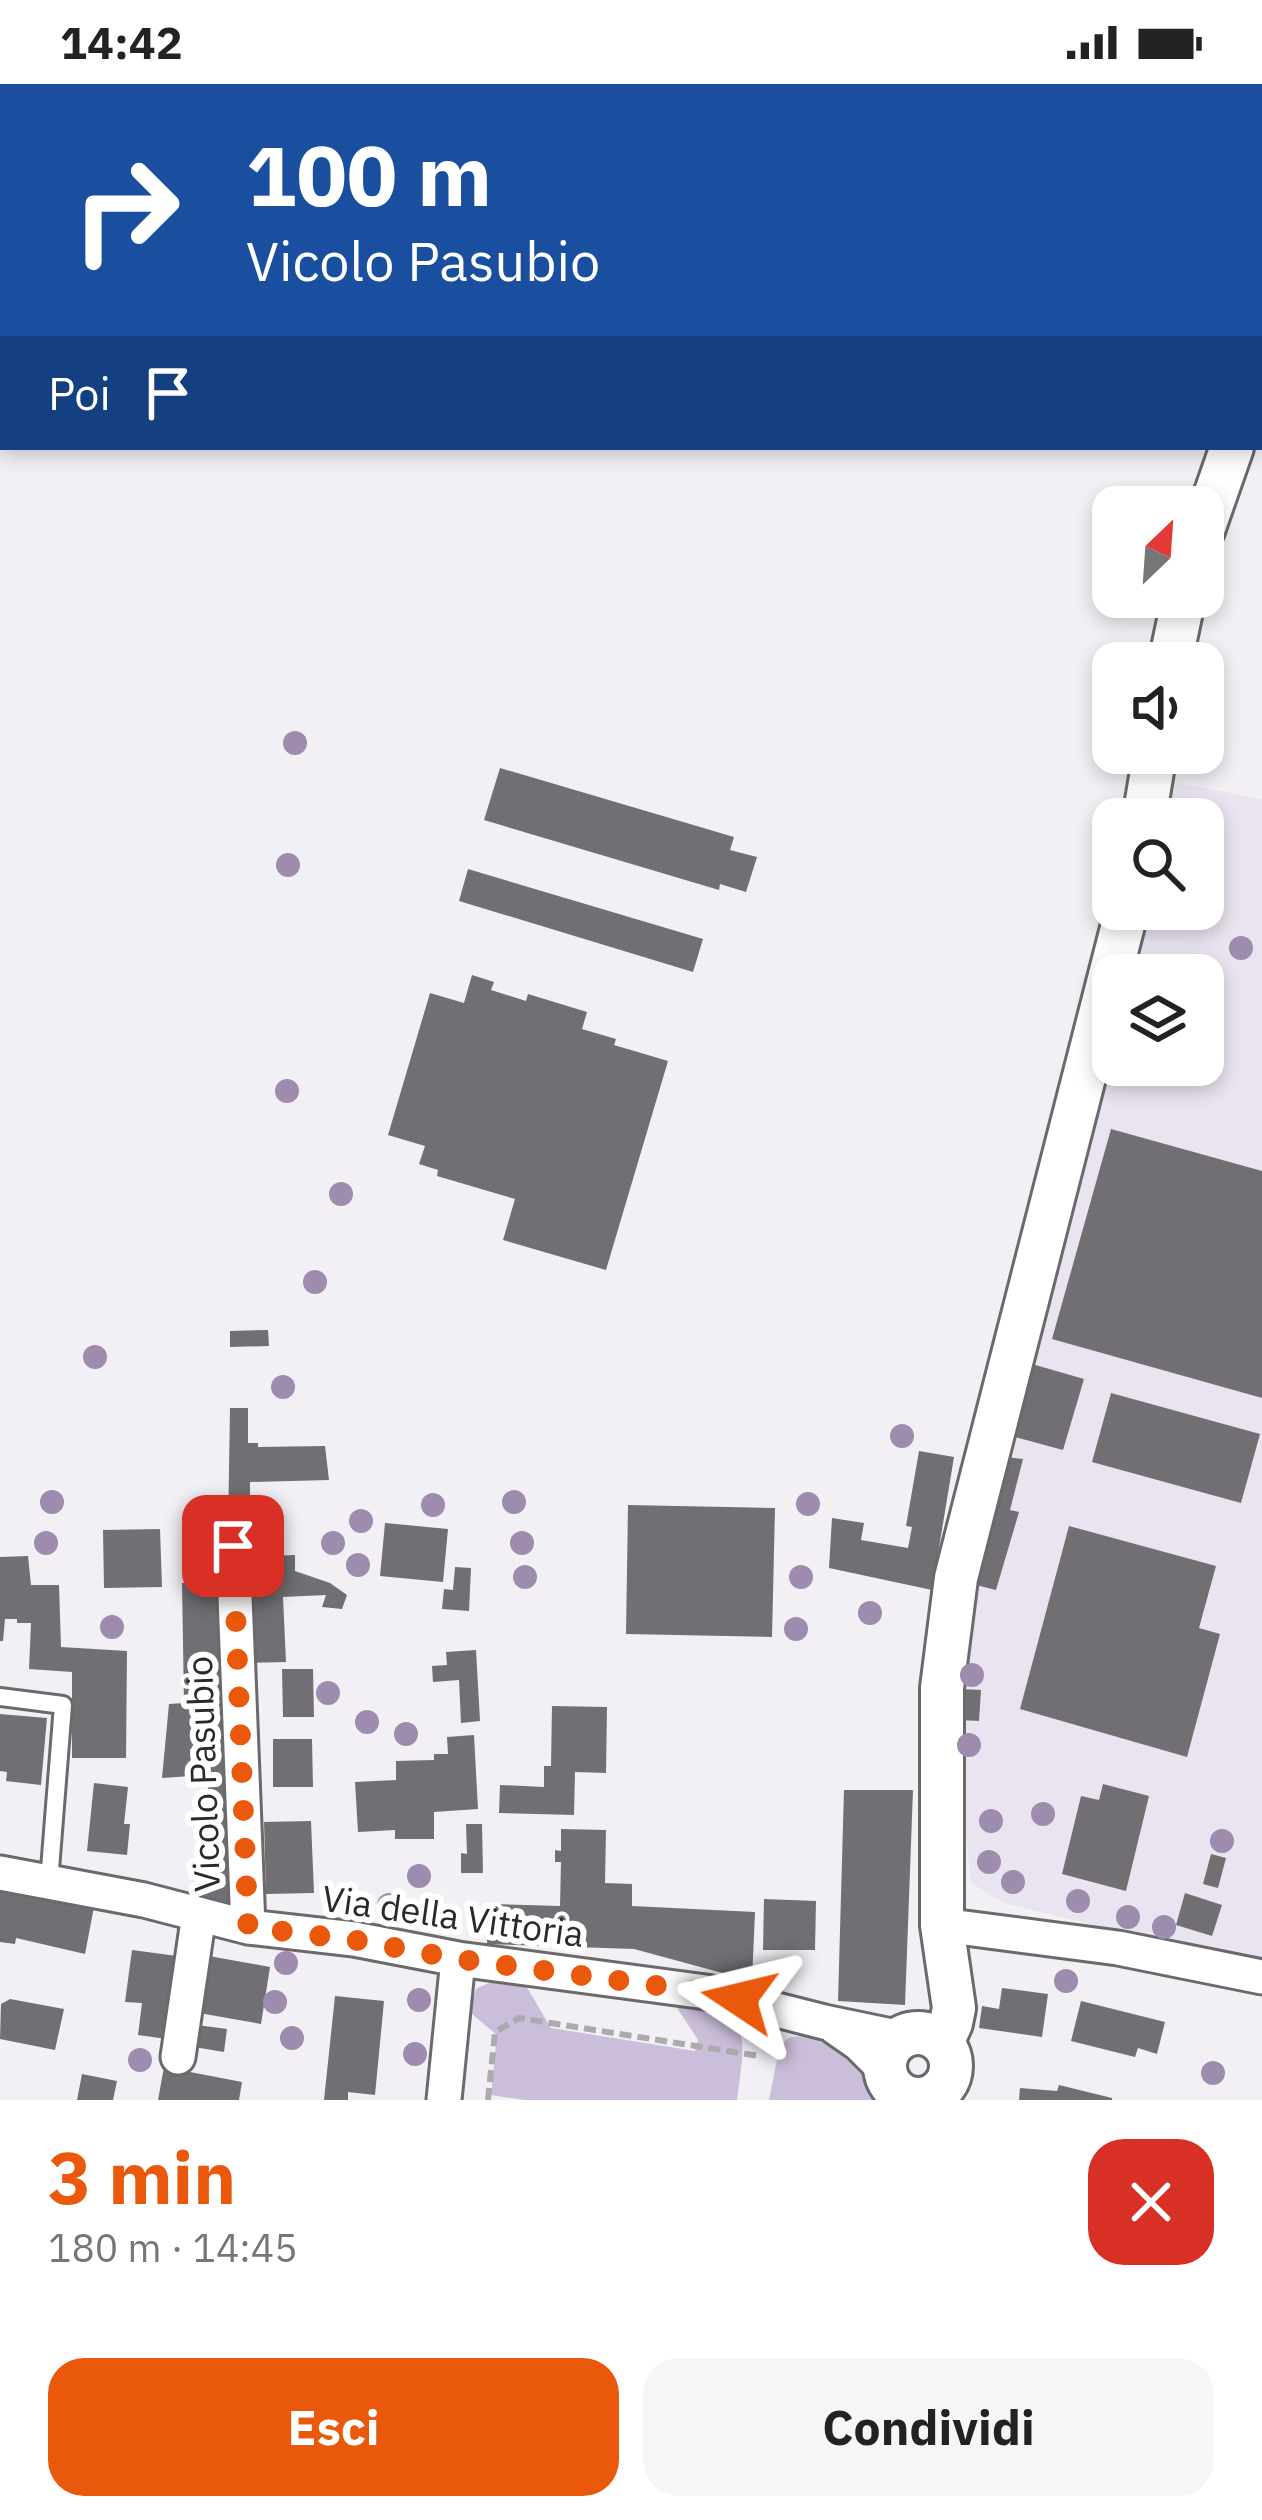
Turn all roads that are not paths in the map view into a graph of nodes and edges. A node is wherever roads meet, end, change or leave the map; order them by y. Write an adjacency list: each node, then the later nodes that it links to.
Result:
1 (1231, 450): 2 (street)
2 (1218, 486)
3 (1122, 930): 9 (street)
4 (233, 1546): 10 (street, Vicolo Pasubio)
5 (0, 1697): 7 (lane)
6 (0, 1873): 7 (street, Via della Vittoria)
7 (49, 1882): 8 (street, Via della Vittoria)
8 (199, 1914): 10 (street, Via della Vittoria); 13 (street)
9 (942, 1925): 12 (street); 14 (street)
10 (248, 1927): 11 (street, Via della Vittoria)
11 (458, 1959): 14 (street, Via della Vittoria); 15 (street)
12 (1262, 1977)
13 (178, 2057)
14 (919, 2076)
15 (444, 2100)

